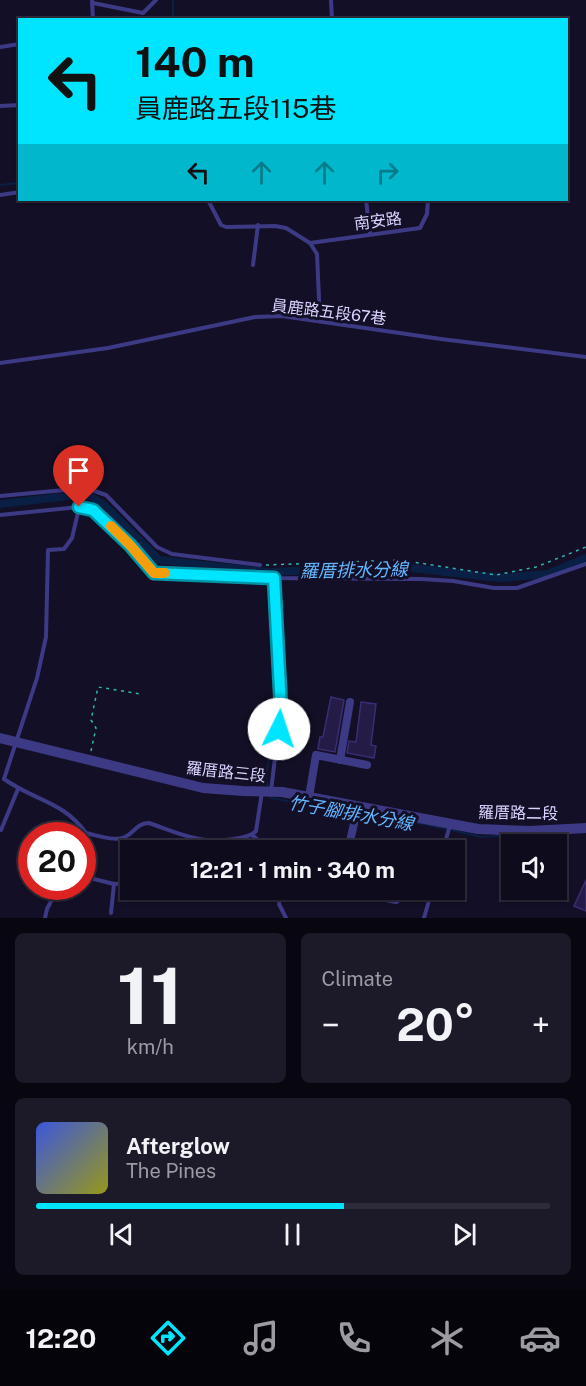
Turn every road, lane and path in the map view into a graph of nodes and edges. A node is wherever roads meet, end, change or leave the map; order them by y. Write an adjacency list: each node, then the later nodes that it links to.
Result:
1 (156, 0): 3 (lane)
2 (331, 0): 5 (lane)
3 (92, 2): 4 (lane)
4 (93, 18)
5 (332, 18)
6 (18, 44): 7 (lane)
7 (0, 47)
8 (18, 105): 9 (lane)
9 (0, 106)
10 (18, 192): 11 (lane)
11 (0, 195)
12 (209, 201): 15 (lane)
13 (366, 201): 16 (lane)
14 (428, 201): 16 (lane, 南安路)
15 (258, 225): 17 (lane); 18 (lane)
16 (370, 233): 17 (lane, 南安路)
17 (310, 243): 19 (lane)
18 (253, 265)
19 (320, 321): 20 (lane, 員鹿路五段67巷); 21 (lane, 員鹿路五段67巷)
20 (586, 357)
21 (0, 363)
22 (0, 496): 27 (lane)
23 (79, 507): 24 (lane); 28 (lane); 32 (lane)
24 (0, 515)
25 (586, 547): 27 (path)
26 (586, 564): 28 (lane)
27 (260, 565)
28 (274, 578): 38 (lane)
29 (140, 694): 34 (path)
30 (350, 702): 33 (street)
31 (0, 738): 32 (street, 羅厝路三段)
32 (17, 743): 34 (street, 羅厝路三段); 36 (lane)
33 (340, 760): 35 (street); 39 (street)
34 (89, 761): 38 (street, 羅厝路三段)
35 (367, 765)
36 (2, 779): 37 (lane)
37 (18, 789): 41 (lane); 44 (lane)
38 (267, 792): 39 (street, 羅厝路三段); 46 (lane)
39 (309, 797): 40 (street, 羅厝路三段)
40 (358, 806): 42 (street, 羅厝路三段); 48 (street)
41 (79, 822)
42 (451, 823): 43 (street, 羅厝路二段); 49 (lane)
43 (586, 828)
44 (1, 830)
45 (96, 835): 46 (lane)
46 (252, 835): 47 (lane)
47 (258, 840)
48 (350, 840)
49 (446, 840)
50 (96, 880): 51 (lane)
51 (114, 884): 52 (lane); 56 (lane)
52 (120, 884)
53 (52, 900): 57 (lane)
54 (280, 900): 58 (lane)
55 (429, 900): 59 (lane)
56 (111, 913)
57 (45, 918)
58 (286, 918)
59 (424, 918)

